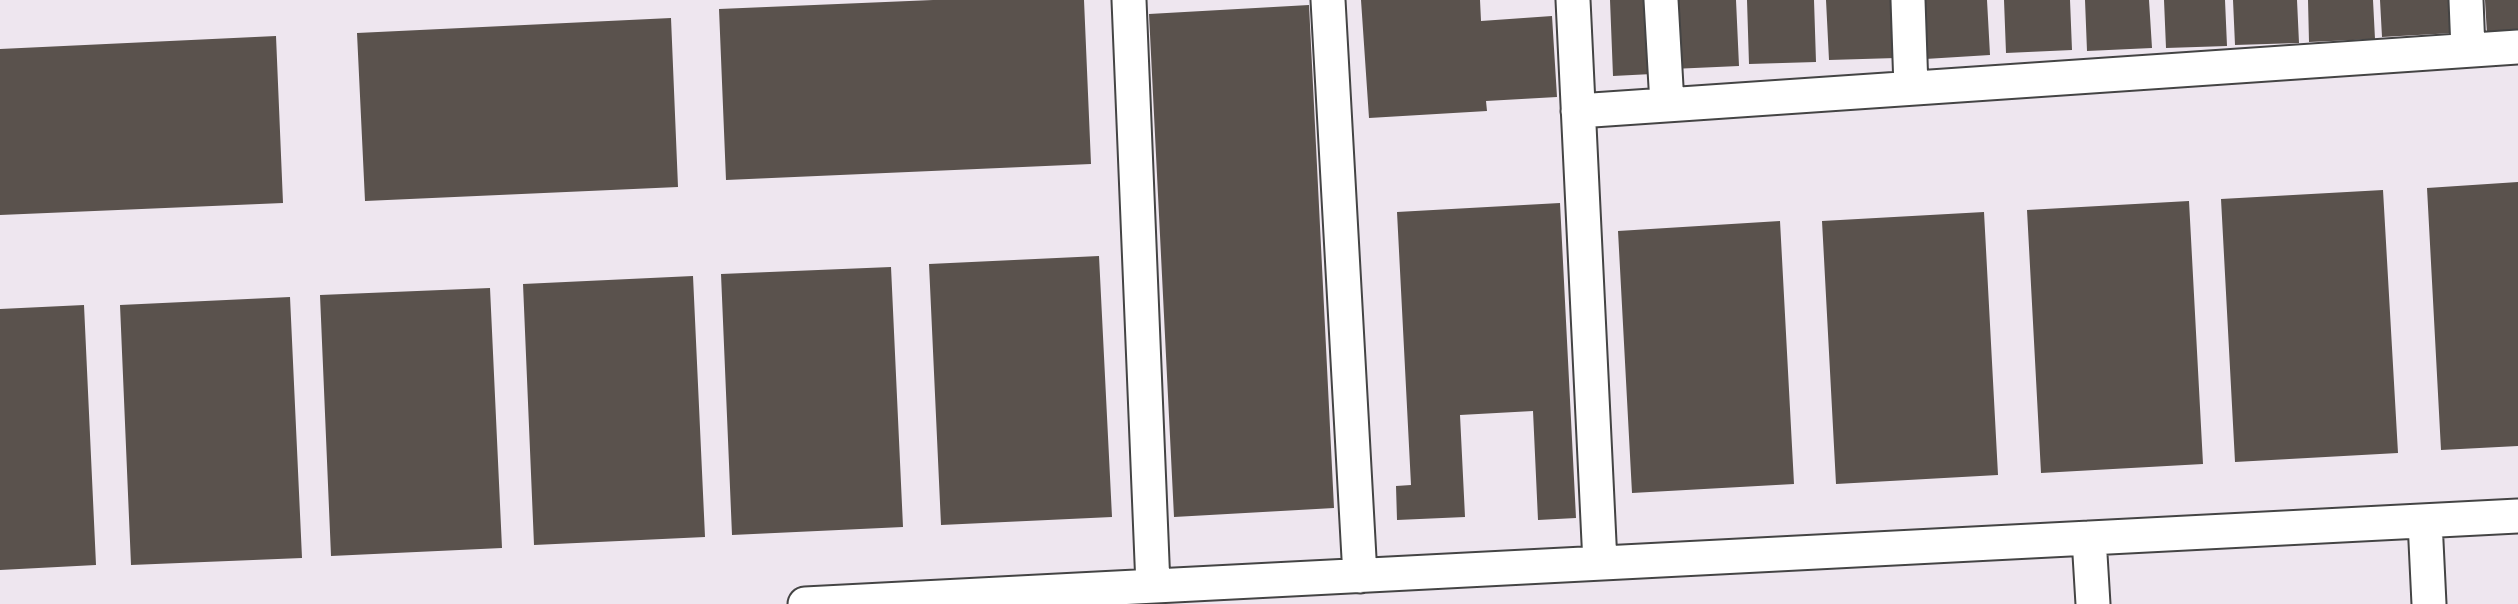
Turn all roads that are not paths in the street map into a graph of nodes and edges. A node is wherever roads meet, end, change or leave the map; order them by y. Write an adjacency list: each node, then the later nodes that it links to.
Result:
1 (1129, 0): 17 (lane)
2 (1328, 0): 16 (lane)
3 (1573, 0): 11 (lane)
4 (1661, 0): 10 (lane)
5 (1908, 0): 9 (lane)
6 (2466, 0): 8 (lane)
7 (2518, 47): 8 (lane)
8 (2468, 50): 9 (lane)
9 (1911, 88): 10 (lane)
10 (1667, 104): 11 (lane)
11 (1578, 111): 15 (lane)
12 (2518, 516): 13 (lane)
13 (2425, 521): 14 (lane); 20 (lane)
14 (2090, 538): 15 (lane); 19 (lane)
15 (1600, 563): 16 (lane)
16 (1360, 576): 17 (lane)
17 (1153, 586): 18 (lane)
18 (805, 604)
19 (2093, 604)
20 (2429, 604)

